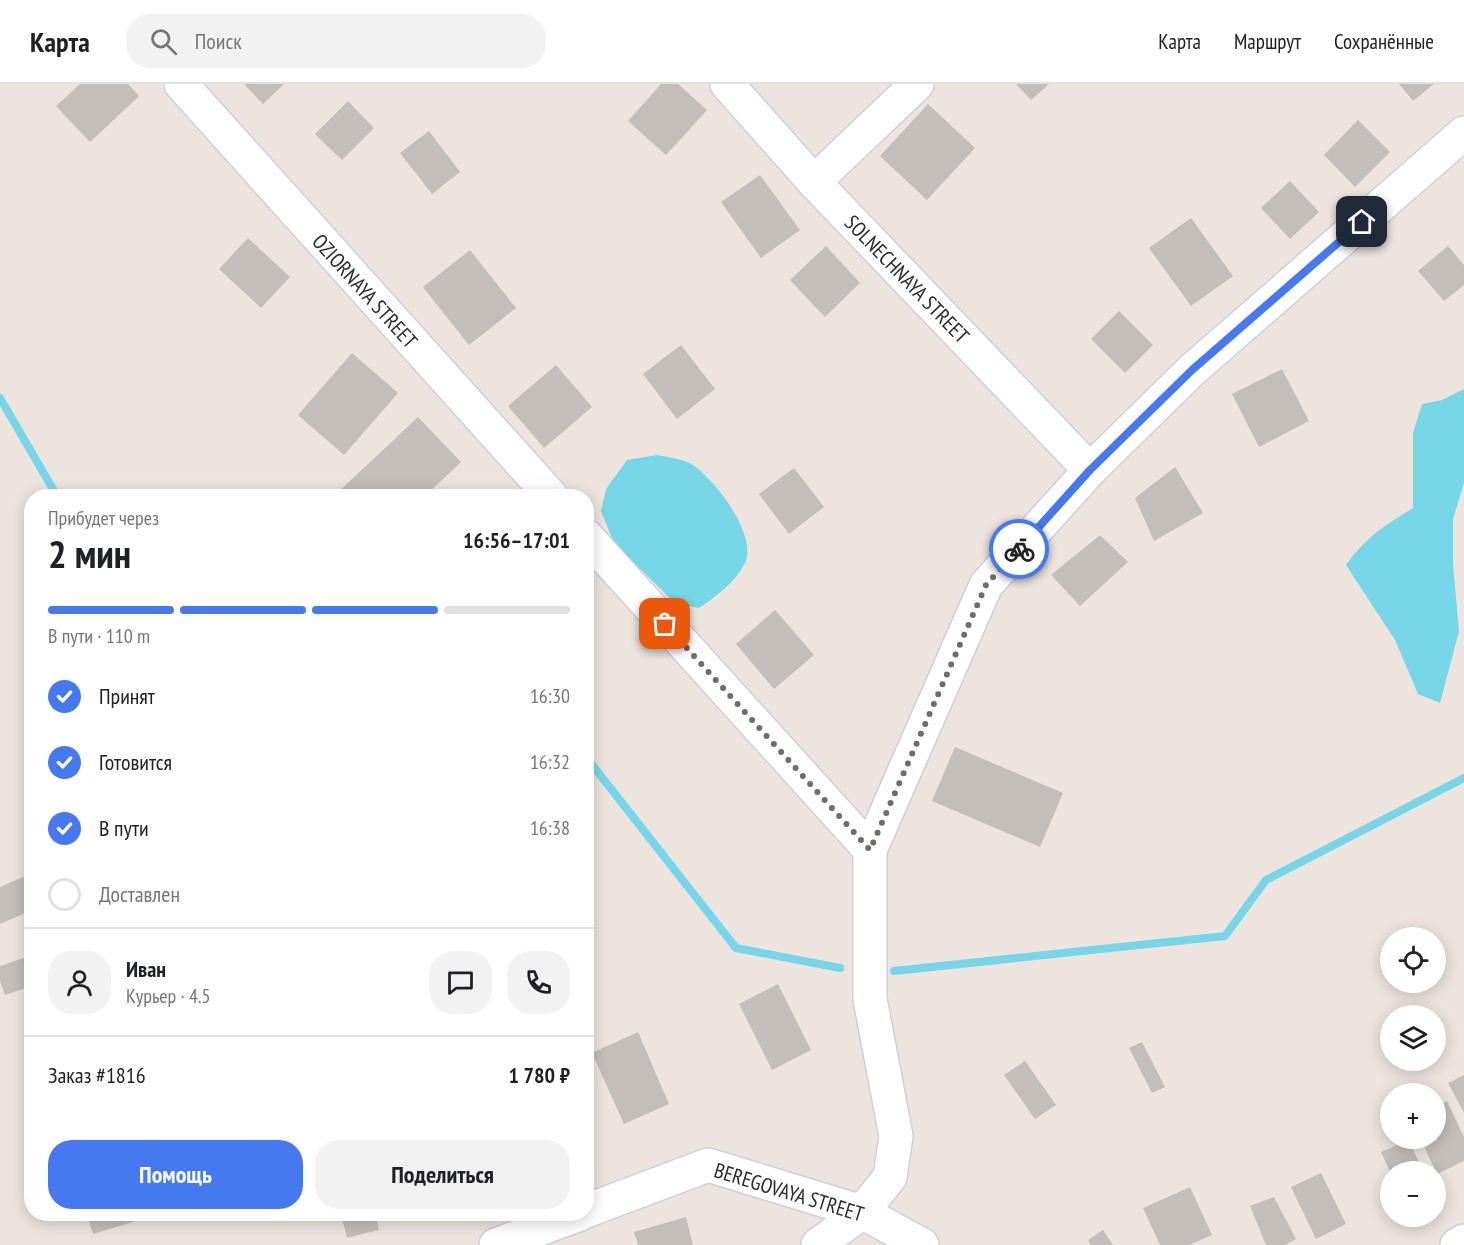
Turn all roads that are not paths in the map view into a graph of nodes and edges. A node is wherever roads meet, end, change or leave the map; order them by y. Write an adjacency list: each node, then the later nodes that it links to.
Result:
1 (181, 84): 7 (street, OZIORNAYA STREET)
2 (727, 84): 5 (street, SOLNECHNAYA STREET)
3 (917, 84): 5 (street)
4 (1464, 133): 6 (street)
5 (814, 182): 6 (street, SOLNECHNAYA STREET)
6 (1090, 470): 9 (street)
7 (544, 489)
8 (594, 545): 9 (street)
9 (870, 850): 11 (street)
10 (594, 1208): 11 (street, BEREGOVAYA STREET)
11 (862, 1212): 15 (street); 16 (street, BEREGOVAYA STREET)
12 (560, 1221): 14 (street)
13 (1464, 1241): 17 (street)
14 (496, 1245)
15 (818, 1245)
16 (922, 1245)
17 (1457, 1245)

